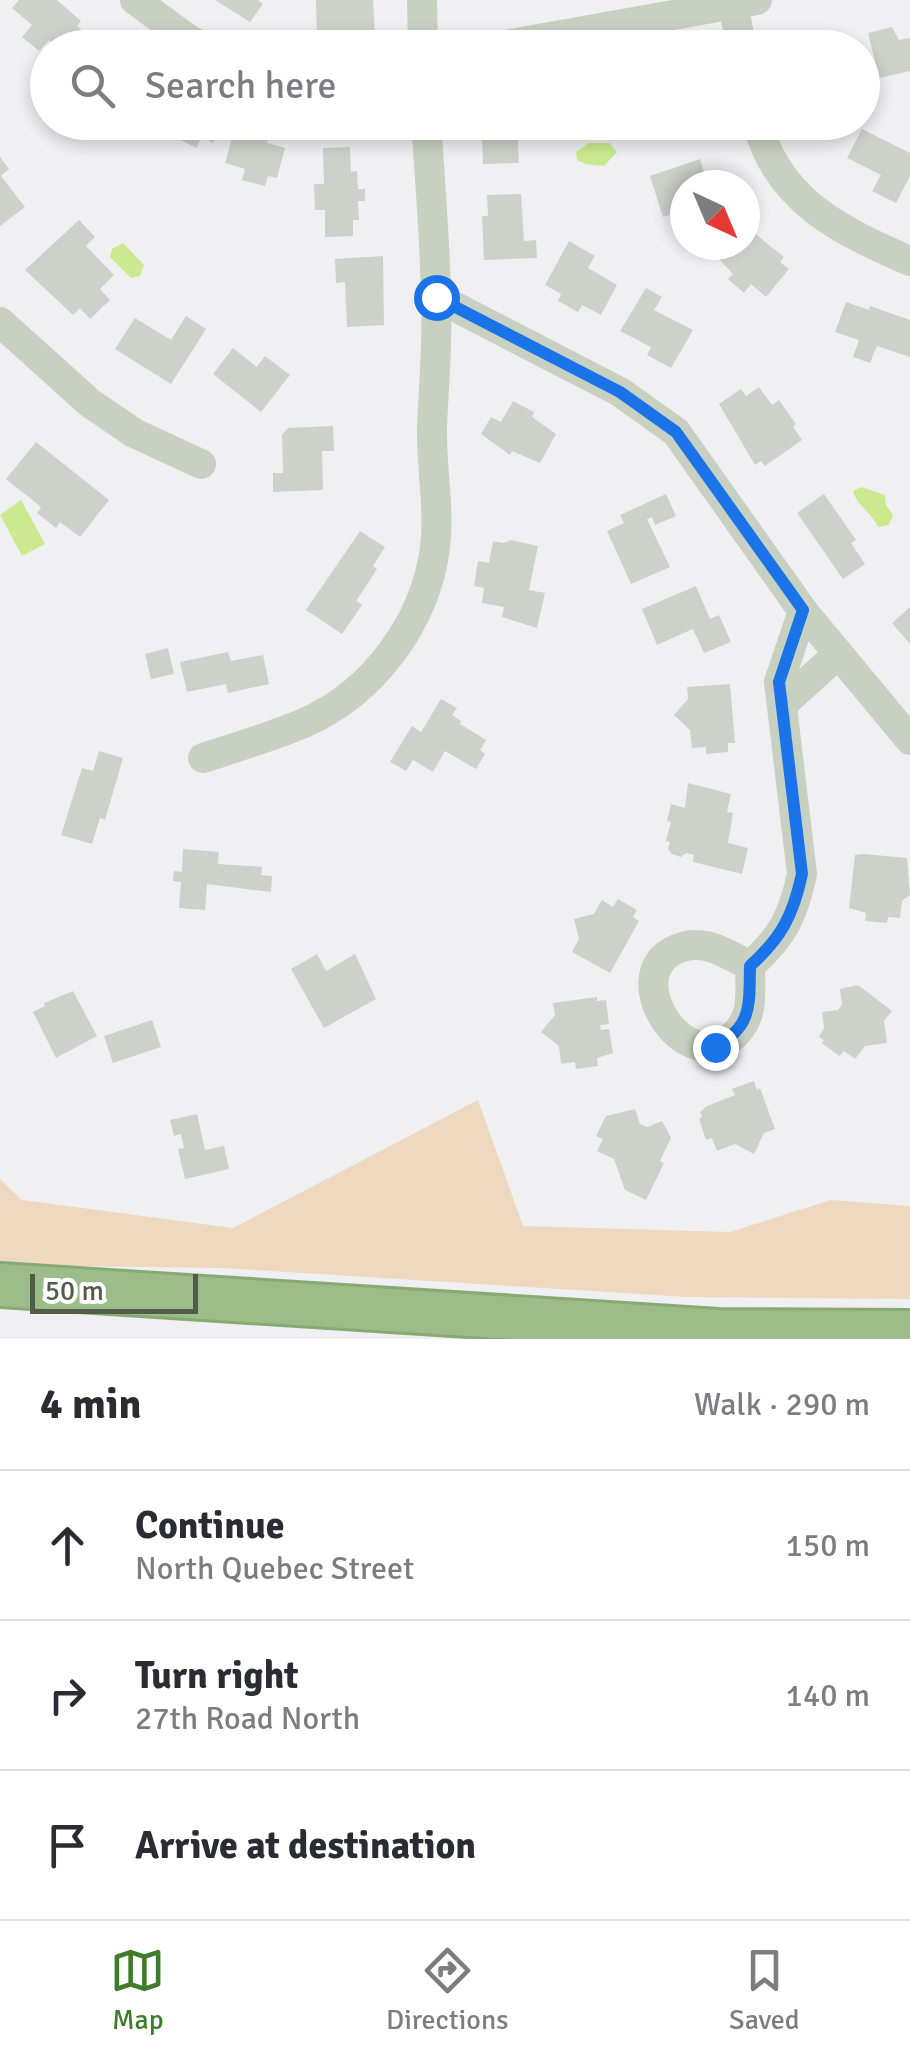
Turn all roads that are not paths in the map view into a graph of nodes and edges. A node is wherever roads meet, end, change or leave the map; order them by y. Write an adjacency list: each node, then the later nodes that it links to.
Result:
1 (135, 0): 4 (street)
2 (422, 0): 5 (street)
3 (745, 2): 6 (street); 7 (street)
4 (176, 30)
5 (423, 30)
6 (589, 30)
7 (743, 30)
8 (427, 140): 11 (street)
9 (762, 140): 10 (street)
10 (910, 261)
11 (436, 297): 14 (street); 18 (street)
12 (0, 322): 13 (street)
13 (201, 464)
14 (803, 610): 15 (street); 16 (street)
15 (838, 654): 16 (street); 17 (street)
16 (782, 706): 19 (street)
17 (910, 740)
18 (203, 758)
19 (750, 966)
20 (0, 1285): 21 (highway)
21 (910, 1332)

